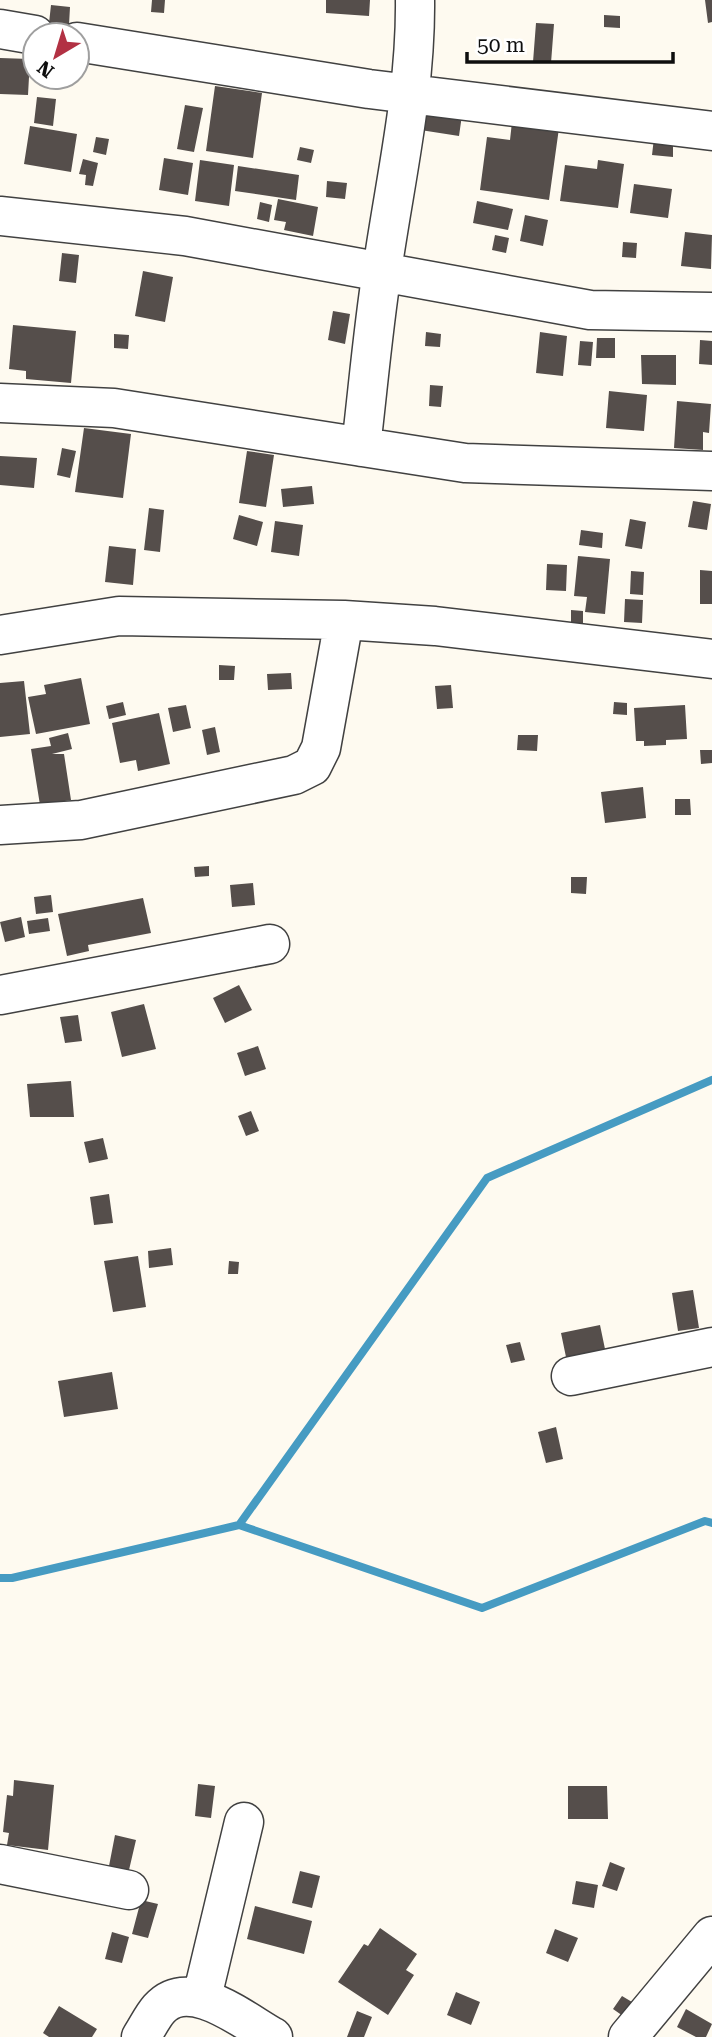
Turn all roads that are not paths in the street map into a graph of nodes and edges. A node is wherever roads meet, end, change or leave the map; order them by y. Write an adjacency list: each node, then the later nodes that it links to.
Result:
1 (415, 0): 5 (street)
2 (0, 29): 3 (street)
3 (21, 33)
4 (91, 44): 5 (street)
5 (411, 94): 6 (street); 8 (street)
6 (712, 131)
7 (0, 216): 8 (street)
8 (382, 272): 9 (street); 11 (street)
9 (712, 312)
10 (0, 403): 11 (street)
11 (361, 447): 12 (street)
12 (712, 471)
13 (344, 620): 14 (street); 15 (street); 16 (street)
14 (0, 635)
15 (712, 659)
16 (0, 825)
17 (270, 944): 18 (street)
18 (0, 995)
19 (712, 1347): 20 (street)
20 (571, 1376)
21 (244, 1822): 25 (street)
22 (0, 1864): 23 (street)
23 (129, 1890)
24 (712, 1936): 28 (street)
25 (202, 1997): 26 (street); 27 (street)
26 (141, 2037)
27 (273, 2037)
28 (628, 2037)

